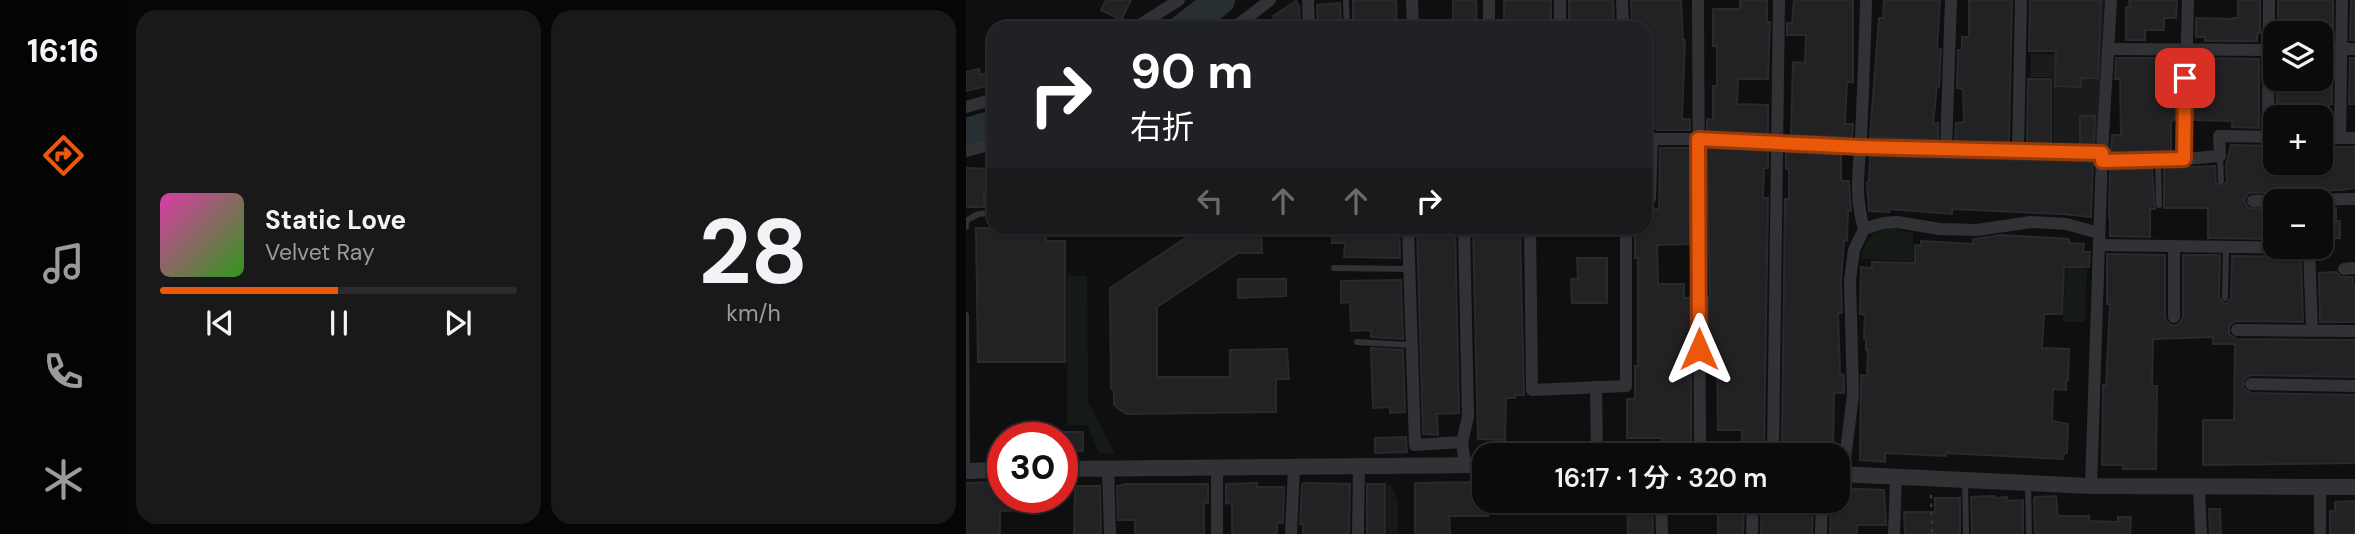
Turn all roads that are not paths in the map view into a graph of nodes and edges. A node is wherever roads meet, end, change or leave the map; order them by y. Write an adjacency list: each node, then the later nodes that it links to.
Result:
1 (1179, 0): 18 (street)
2 (1270, 0): 19 (street)
3 (1308, 0): 20 (street)
4 (1346, 0): 21 (lane)
5 (1412, 0): 22 (street)
6 (1489, 0): 23 (street)
7 (1560, 0): 24 (street)
8 (1622, 0): 25 (street)
9 (1698, 0): 40 (street)
10 (1779, 0): 41 (street)
11 (1867, 0): 43 (street)
12 (1951, 0): 44 (street)
13 (2021, 0): 46 (street)
14 (2111, 0): 27 (street)
15 (2188, 0): 32 (street)
16 (2269, 0): 26 (street)
17 (2342, 0): 29 (street)
18 (1146, 21)
19 (1243, 21)
20 (1309, 21)
21 (1347, 21)
22 (1413, 21)
23 (1489, 21)
24 (1560, 21)
25 (1623, 21)
26 (2270, 21)
27 (2108, 49): 32 (street); 48 (street)
28 (2333, 49): 29 (street)
29 (2341, 49): 30 (street); 37 (street)
30 (2355, 49)
31 (2263, 50): 32 (street)
32 (2186, 51): 49 (street)
33 (987, 101): 34 (street)
34 (966, 107)
35 (2263, 137): 47 (street)
36 (2333, 138): 37 (street)
37 (2340, 138): 38 (street)
38 (2355, 138)
39 (1652, 139): 40 (street)
40 (1698, 139): 41 (street); 84 (street)
41 (1776, 142): 43 (street); 85 (street)
42 (987, 146): 45 (street)
43 (1860, 147): 44 (street); 59 (street)
44 (1945, 149): 46 (street)
45 (966, 151)
46 (2018, 151): 48 (street)
47 (2220, 156): 49 (street); 51 (lane)
48 (2102, 157): 50 (street); 64 (street)
49 (2184, 159): 50 (street)
50 (2158, 160): 56 (lane)
51 (2221, 181)
52 (2355, 199): 53 (street)
53 (2333, 200)
54 (2253, 201): 55 (street)
55 (2263, 201)
56 (2159, 205)
57 (987, 213): 58 (lane)
58 (966, 221)
59 (1864, 229): 64 (street); 86 (street)
60 (1408, 235): 70 (street)
61 (1464, 235): 82 (street)
62 (1530, 235): 81 (street)
63 (1626, 235): 81 (street)
64 (2099, 239): 65 (street); 102 (street)
65 (2174, 246): 66 (street); 73 (street)
66 (2225, 247): 67 (street); 71 (lane)
67 (2263, 247)
68 (2309, 259): 75 (street)
69 (1334, 268): 70 (lane)
70 (1409, 269): 78 (street)
71 (2225, 298)
72 (966, 315): 97 (lane)
73 (2174, 317)
74 (2237, 330): 75 (street)
75 (2312, 331): 76 (street)
76 (2355, 331)
77 (1357, 342): 78 (lane)
78 (1411, 345): 87 (street)
79 (2251, 384): 80 (street)
80 (2355, 386)
81 (1596, 387): 83 (street)
82 (1462, 442): 87 (street); 88 (street)
83 (1597, 443)
84 (1700, 443)
85 (1773, 443)
86 (1845, 443)
87 (1415, 445): 91 (lane)
88 (1465, 465): 89 (street); 91 (street)
89 (1472, 465)
90 (1359, 466): 91 (street); 92 (street); 112 (street)
91 (1414, 466)
92 (1293, 467): 94 (street); 111 (street)
93 (1108, 468): 94 (street); 95 (street); 109 (street)
94 (1217, 468): 110 (street)
95 (1078, 469)
96 (987, 470): 97 (street)
97 (967, 471)
98 (1850, 475): 99 (street)
99 (1896, 477): 100 (street); 116 (street)
100 (1965, 480): 101 (street); 117 (lane)
101 (2028, 483): 102 (street); 118 (lane)
102 (2091, 486): 105 (street)
103 (2320, 486): 104 (street); 105 (street); 120 (street)
104 (2355, 487)
105 (2199, 488): 119 (street)
106 (1661, 513): 113 (street)
107 (1753, 513): 114 (street)
108 (1822, 513): 115 (street)
109 (1110, 534)
110 (1217, 534)
111 (1292, 534)
112 (1358, 534)
113 (1662, 534)
114 (1752, 534)
115 (1821, 534)
116 (1894, 534)
117 (1966, 534)
118 (2029, 534)
119 (2201, 534)
120 (2320, 534)

